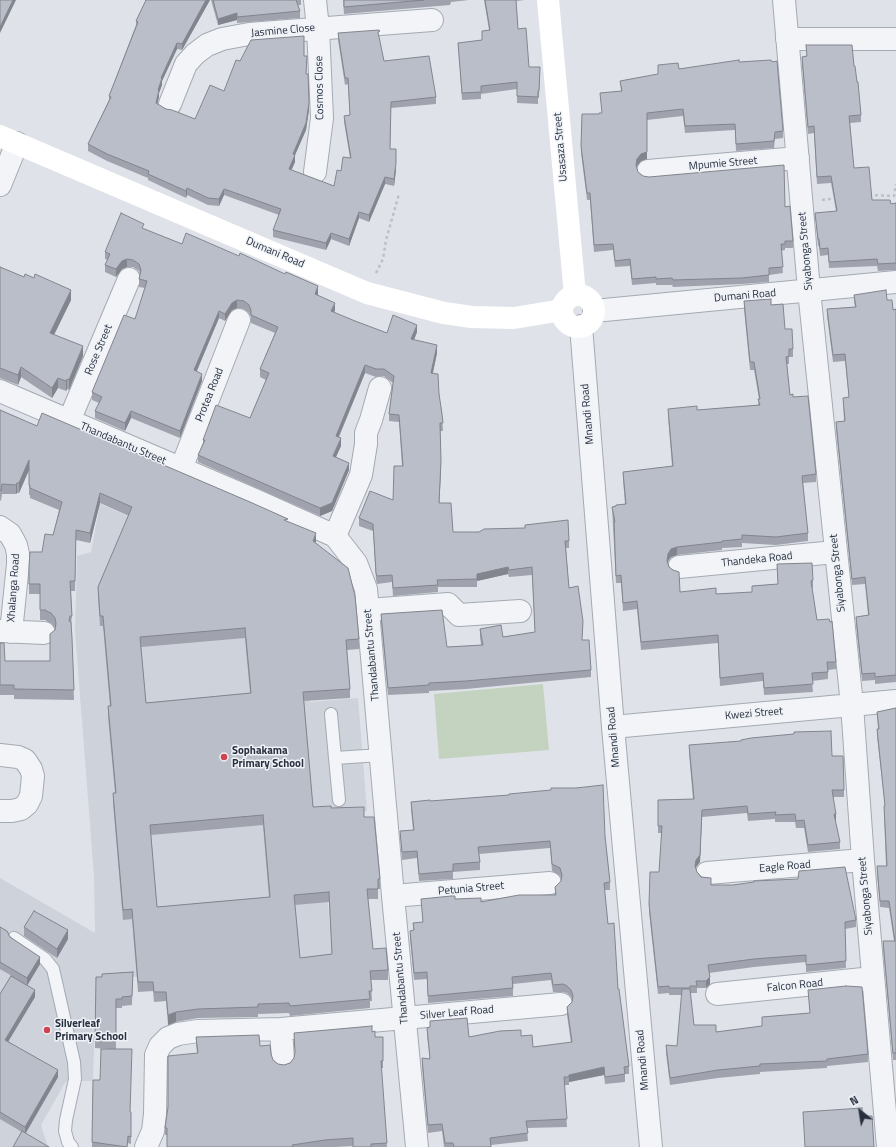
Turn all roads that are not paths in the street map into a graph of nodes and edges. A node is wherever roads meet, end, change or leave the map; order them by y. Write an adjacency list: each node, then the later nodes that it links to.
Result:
1 (315, 0): 5 (street, Cosmos Close)
2 (548, 0): 17 (street, Usasaza Street)
3 (784, 0): 6 (street, Siyabonga Street)
4 (432, 20): 5 (street, Jasmine Close)
5 (318, 28): 8 (street, Jasmine Close); 12 (street, Cosmos Close)
6 (787, 39): 7 (street); 10 (street, Siyabonga Street)
7 (896, 39)
8 (170, 104)
9 (9, 139): 13 (street); 17 (street, Dumani Road)
10 (798, 158): 11 (street, Mpumie Street); 16 (street, Siyabonga Street)
11 (648, 171)
12 (315, 172)
13 (0, 185)
14 (129, 279): 22 (street, Rose Street)
15 (896, 282): 16 (street, Dumani Road)
16 (809, 290): 18 (street, Dumani Road); 26 (street, Siyabonga Street)
17 (568, 302): 18 (street); 18 (street)
18 (588, 318): 35 (street, Mnandi Road)
19 (239, 320): 23 (street, Protea Road)
20 (380, 388): 25 (street)
21 (0, 391): 22 (street, Thandabantu Street)
22 (69, 421): 23 (street, Thandabantu Street)
23 (181, 469): 25 (street, Thandabantu Street)
24 (0, 527): 30 (street, Xhalanga Road)
25 (335, 536): 28 (street, Thandabantu Street)
26 (835, 552): 27 (street, Thandeka Road); 33 (street, Siyabonga Street)
27 (679, 567)
28 (368, 610): 29 (street); 37 (street, Thandabantu Street)
29 (520, 611)
30 (5, 632): 31 (street, Xhalanga Road)
31 (44, 633)
32 (896, 701): 33 (street, Kwezi Street)
33 (852, 705): 35 (street, Kwezi Street); 41 (street, Siyabonga Street)
34 (331, 714): 38 (lane)
35 (613, 727): 56 (street, Mnandi Road)
36 (0, 755): 40 (street)
37 (381, 755): 38 (lane); 44 (street, Thandabantu Street)
38 (335, 758): 39 (lane)
39 (339, 800)
40 (0, 811)
41 (863, 860): 42 (street, Eagle Road); 46 (street, Siyabonga Street)
42 (707, 873)
43 (550, 883): 44 (street, Petunia Street)
44 (393, 896): 49 (street, Thandabantu Street)
45 (14, 938): 53 (lane)
46 (873, 978): 47 (street, Falcon Road); 52 (street, Siyabonga Street)
47 (717, 994)
48 (561, 1004): 49 (street, Silver Leaf Road)
49 (404, 1017): 50 (street, Silver Leaf Road); 55 (street, Thandabantu Street)
50 (281, 1029): 51 (street); 54 (street, Silver Leaf Road)
51 (283, 1060)
52 (891, 1113): 57 (street, Siyabonga Street)
53 (72, 1147)
54 (146, 1147)
55 (417, 1147)
56 (651, 1147)
57 (888, 1147)

